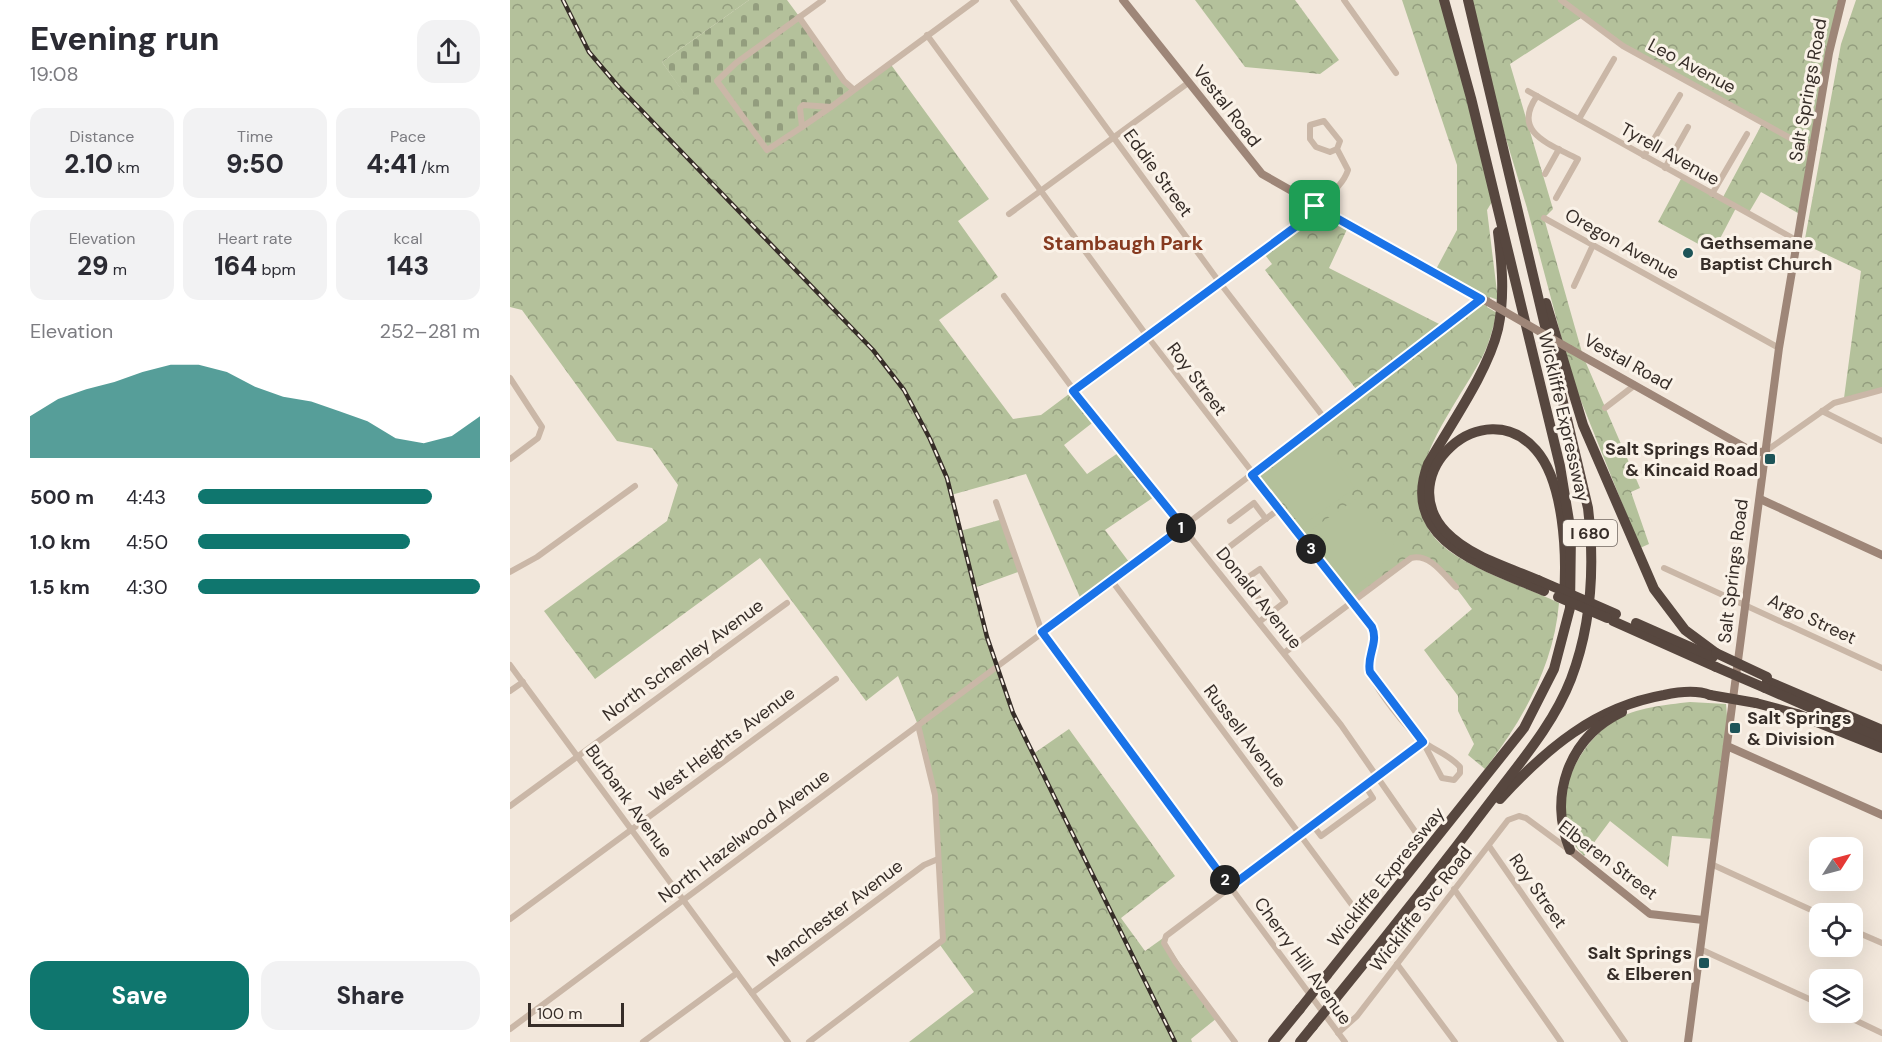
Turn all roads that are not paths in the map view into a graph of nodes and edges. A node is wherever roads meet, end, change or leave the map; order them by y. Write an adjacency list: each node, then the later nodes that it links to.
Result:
1 (823, 0): 10 (street)
2 (976, 0): 11 (street)
3 (1013, 0): 24 (street, Eddie Street)
4 (1123, 0): 14 (street, Vestal Road)
5 (1344, 0): 13 (street)
6 (1444, 0): 33 (highway, Wickliffe Expressway / I 680)
7 (1468, 0): 40 (highway, Wickliffe Expressway / I 680)
8 (1561, 0): 27 (street, Leo Avenue)
9 (1842, 0): 27 (street, Salt Springs Road)
10 (799, 17): 15 (street); 21 (street)
11 (927, 35): 15 (street); 31 (street, Roy Street)
12 (1614, 59): 20 (street)
13 (1396, 72)
14 (1188, 83): 24 (street); 35 (street, Vestal Road)
15 (852, 88): 19 (street)
16 (1528, 91): 18 (street, Tyrell Avenue)
17 (1680, 95): 28 (street)
18 (1537, 96): 20 (street, Tyrell Avenue); 26 (street)
19 (831, 107): 21 (street); 21 (street)
20 (1579, 119): 28 (street, Tyrell Avenue)
21 (802, 127)
22 (1688, 127): 29 (street)
23 (1747, 134): 32 (street)
24 (1114, 137): 31 (street); 41 (street, Eddie Street)
25 (1338, 149): 25 (street); 35 (street)
26 (1559, 149): 30 (street); 34 (street)
27 (1814, 149): 38 (street, Salt Springs Road)
28 (1644, 156): 29 (street, Tyrell Avenue)
29 (1665, 168): 32 (street, Tyrell Avenue)
30 (1545, 174)
31 (1040, 190): 36 (street); 45 (street, Roy Street)
32 (1712, 194): 38 (street, Tyrell Avenue)
33 (1495, 197): 75 (highway, bridge); 92 (highway, Wickliffe Expressway / I 680)
34 (1556, 198)
35 (1315, 206): 41 (street); 44 (street, Vestal Road)
36 (1008, 214)
37 (1544, 218): 39 (street, Oregon Avenue)
38 (1798, 241): 46 (street, Salt Springs Road)
39 (1593, 245): 42 (street); 46 (street, Oregon Avenue)
40 (1527, 249): 79 (highway); 108 (highway, Wickliffe Expressway / I 680)
41 (1220, 283): 45 (street); 53 (street, Eddie Street)
42 (1574, 286)
43 (1004, 297): 50 (street, Donald Avenue)
44 (1485, 300): 48 (street, Vestal Road, bridge); 53 (street, North Hazelwood Avenue)
45 (1147, 336): 50 (street); 57 (street, Roy Street)
46 (1779, 348): 55 (street, Salt Springs Road)
47 (510, 378): 56 (street)
48 (1635, 385): 51 (street); 55 (street, Vestal Road)
49 (1882, 390): 52 (street)
50 (1073, 391): 64 (street, Donald Avenue)
51 (1605, 408)
52 (1822, 411): 54 (street); 55 (street)
53 (1325, 419): 57 (street, North Hazelwood Avenue)
54 (1882, 441)
55 (1766, 452): 59 (street, Salt Springs Road)
56 (510, 459)
57 (1252, 475): 61 (street, Roy Street); 64 (street, North Hazelwood Avenue)
58 (634, 486): 68 (street)
59 (1760, 499): 66 (street); 73 (street, Salt Springs Road)
60 (996, 502): 77 (street, Cherry Hill Avenue)
61 (1279, 509): 62 (street); 71 (street, Roy Street)
62 (1266, 519): 63 (street); 65 (street)
63 (1230, 521)
64 (1183, 527): 69 (street, North Hazelwood Avenue); 76 (street, Donald Avenue)
65 (1220, 554)
66 (1882, 555)
67 (1664, 568): 73 (street, Argo Street)
68 (510, 572)
69 (1112, 581): 77 (street, North Hazelwood Avenue); 102 (street, Russell Avenue)
70 (1456, 587): 71 (street)
71 (1352, 602): 78 (street); 90 (street, Roy Street)
72 (787, 603): 94 (street, North Schenley Avenue)
73 (1745, 605): 81 (street, Argo Street); 91 (street, Salt Springs Road)
74 (1270, 614): 74 (street); 76 (street)
75 (1615, 618): 79 (highway); 92 (highway, bridge)
76 (1259, 622): 78 (street, Donald Avenue)
77 (1042, 632): 87 (street, North Hazelwood Avenue); 109 (street, Cherry Hill Avenue)
78 (1284, 654): 95 (street, Donald Avenue)
79 (1716, 660): 84 (highway, bridge)
80 (510, 665): 83 (street, Burbank Avenue)
81 (1882, 668)
82 (836, 679): 101 (street, West Heights Avenue)
83 (522, 682): 85 (street); 94 (street, Burbank Avenue)
84 (1767, 682): 88 (highway); 89 (highway)
85 (510, 691)
86 (1710, 696): 93 (highway, bridge); 105 (highway); 108 (highway)
87 (918, 725): 106 (street); 111 (street, North Hazelwood Avenue)
88 (1882, 730)
89 (1882, 739)
90 (1423, 742): 90 (street, Roy Street); 95 (street)
91 (1727, 746): 98 (street); 107 (street, Salt Springs Road)
92 (1509, 748): 131 (highway, Wickliffe Expressway / I 680, bridge)
93 (1882, 748)
94 (577, 756): 97 (street, North Schenley Avenue); 101 (street, Burbank Avenue)
95 (1376, 775): 96 (street); 103 (street, Donald Avenue)
96 (1364, 784): 100 (street); 100 (street)
97 (510, 806)
98 (1882, 815)
99 (1532, 822): 104 (street, Wickliffe Svc Road); 105 (street, Elberen Street)
100 (1312, 824): 102 (street)
101 (631, 830): 111 (street, Burbank Avenue); 114 (street, West Heights Avenue)
102 (1299, 834): 109 (street); 112 (street, Russell Avenue)
103 (1419, 837)
104 (1489, 846): 110 (street, Wickliffe Svc Road); 136 (street, Roy Street)
105 (1570, 850): 115 (street, Elberen Street)
106 (938, 859): 121 (street, Manchester Avenue); 129 (street)
107 (1711, 864): 113 (street); 115 (street, Salt Springs Road)
108 (1435, 876): 132 (highway, Wickliffe Expressway / I 680, bridge)
109 (1230, 887): 125 (street, Cherry Hill Avenue); 130 (street)
110 (1454, 890): 119 (street, Wickliffe Svc Road); 135 (street)
111 (684, 901): 120 (street, Burbank Avenue); 124 (street, North Hazelwood Avenue)
112 (1355, 909)
113 (1809, 909)
114 (510, 919)
115 (1703, 920): 118 (street, Salt Springs Road)
116 (1863, 935): 117 (street)
117 (1882, 943)
118 (1700, 949): 122 (street); 137 (street, Salt Springs Road)
119 (1397, 964): 125 (street, Wickliffe Svc Road); 134 (street)
120 (737, 973): 121 (street, Burbank Avenue); 127 (street)
121 (752, 993): 128 (street, Burbank Avenue)
122 (1809, 999)
123 (1861, 1023): 126 (street)
124 (510, 1029)
125 (1338, 1033): 133 (street, Cherry Hill Avenue)
126 (1882, 1033)
127 (644, 1042)
128 (788, 1042)
129 (809, 1042)
130 (1235, 1042)
131 (1273, 1042)
132 (1300, 1042)
133 (1345, 1042)
134 (1455, 1042)
135 (1561, 1042)
136 (1625, 1042)
137 (1688, 1042)

